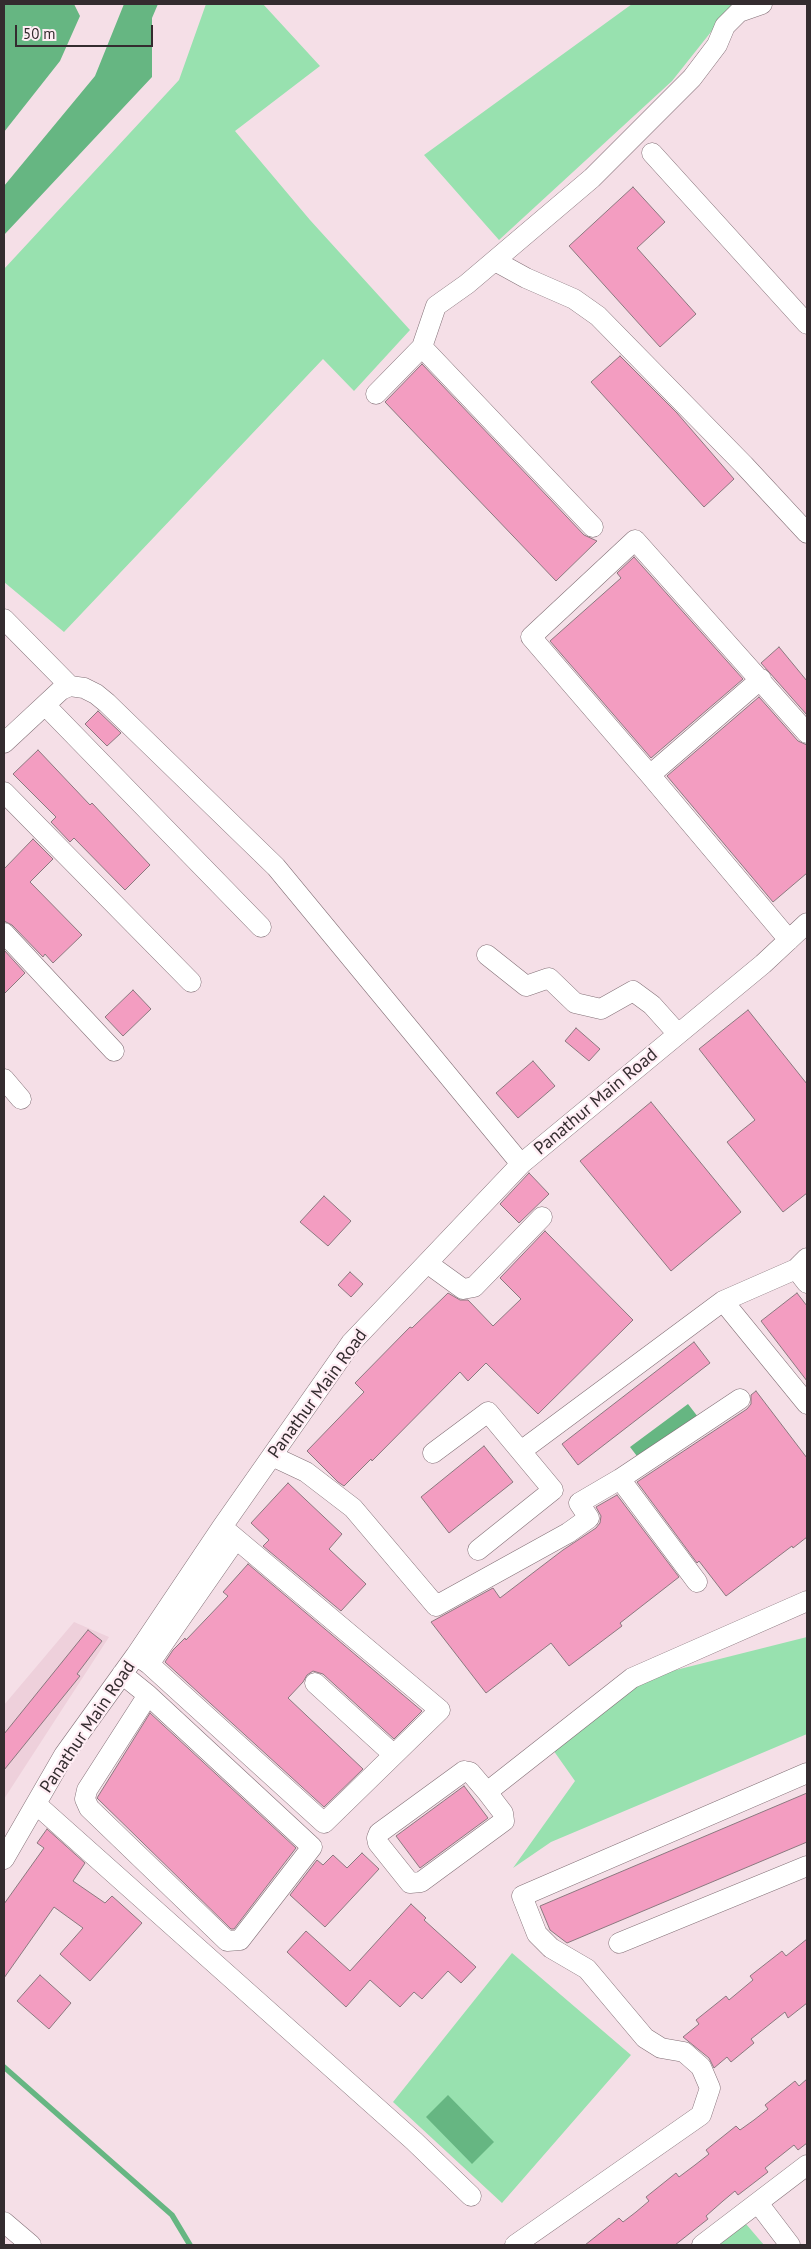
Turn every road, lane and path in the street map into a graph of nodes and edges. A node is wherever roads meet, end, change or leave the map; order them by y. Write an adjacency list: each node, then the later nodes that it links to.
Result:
1 (762, 4): 3 (street)
2 (652, 153): 4 (street)
3 (495, 260): 5 (street); 8 (street)
4 (807, 324)
5 (422, 347): 6 (street); 7 (street)
6 (376, 394)
7 (593, 526)
8 (807, 533)
9 (4, 619): 11 (street)
10 (761, 680): 13 (street); 15 (street); 15 (street)
11 (70, 686): 12 (street); 27 (street)
12 (46, 705): 14 (street); 18 (street)
13 (807, 734)
14 (4, 743)
15 (650, 775): 20 (street)
16 (4, 792): 22 (street)
17 (807, 923): 20 (street, Panathur Main Road)
18 (261, 927)
19 (4, 933): 24 (street)
20 (788, 940): 23 (street, Panathur Main Road)
21 (487, 955): 23 (street)
22 (191, 982)
23 (678, 1034): 27 (street, Panathur Main Road)
24 (114, 1051)
25 (4, 1079): 26 (street)
26 (21, 1099)
27 (521, 1164): 29 (street, Panathur Main Road)
28 (542, 1217): 29 (street)
29 (427, 1263): 36 (street, Panathur Main Road)
30 (803, 1270): 31 (street)
31 (723, 1301): 33 (street); 34 (street)
32 (740, 1398): 37 (street)
33 (807, 1404)
34 (521, 1451): 35 (street); 39 (street)
35 (433, 1453)
36 (272, 1456): 37 (street); 38 (street, Panathur Main Road)
37 (620, 1479): 40 (street)
38 (229, 1533): 42 (street, Panathur Main Road); 46 (street)
39 (478, 1550)
40 (697, 1582)
41 (807, 1601): 48 (street)
42 (143, 1660): 43 (street, Panathur Main Road); 46 (street)
43 (122, 1674): 45 (street); 49 (street, Panathur Main Road)
44 (315, 1684): 46 (street)
45 (148, 1695): 45 (street)
46 (394, 1755)
47 (807, 1773): 58 (street)
48 (487, 1792): 48 (street)
49 (36, 1804): 50 (street, Panathur Main Road); 54 (street)
50 (6, 1848)
51 (807, 1866): 52 (street)
52 (619, 1943)
53 (807, 2165): 55 (street)
54 (471, 2196)
55 (758, 2203): 59 (street); 60 (street)
56 (4, 2222): 57 (street)
57 (31, 2245)
58 (515, 2245)
59 (702, 2245)
60 (790, 2245)

